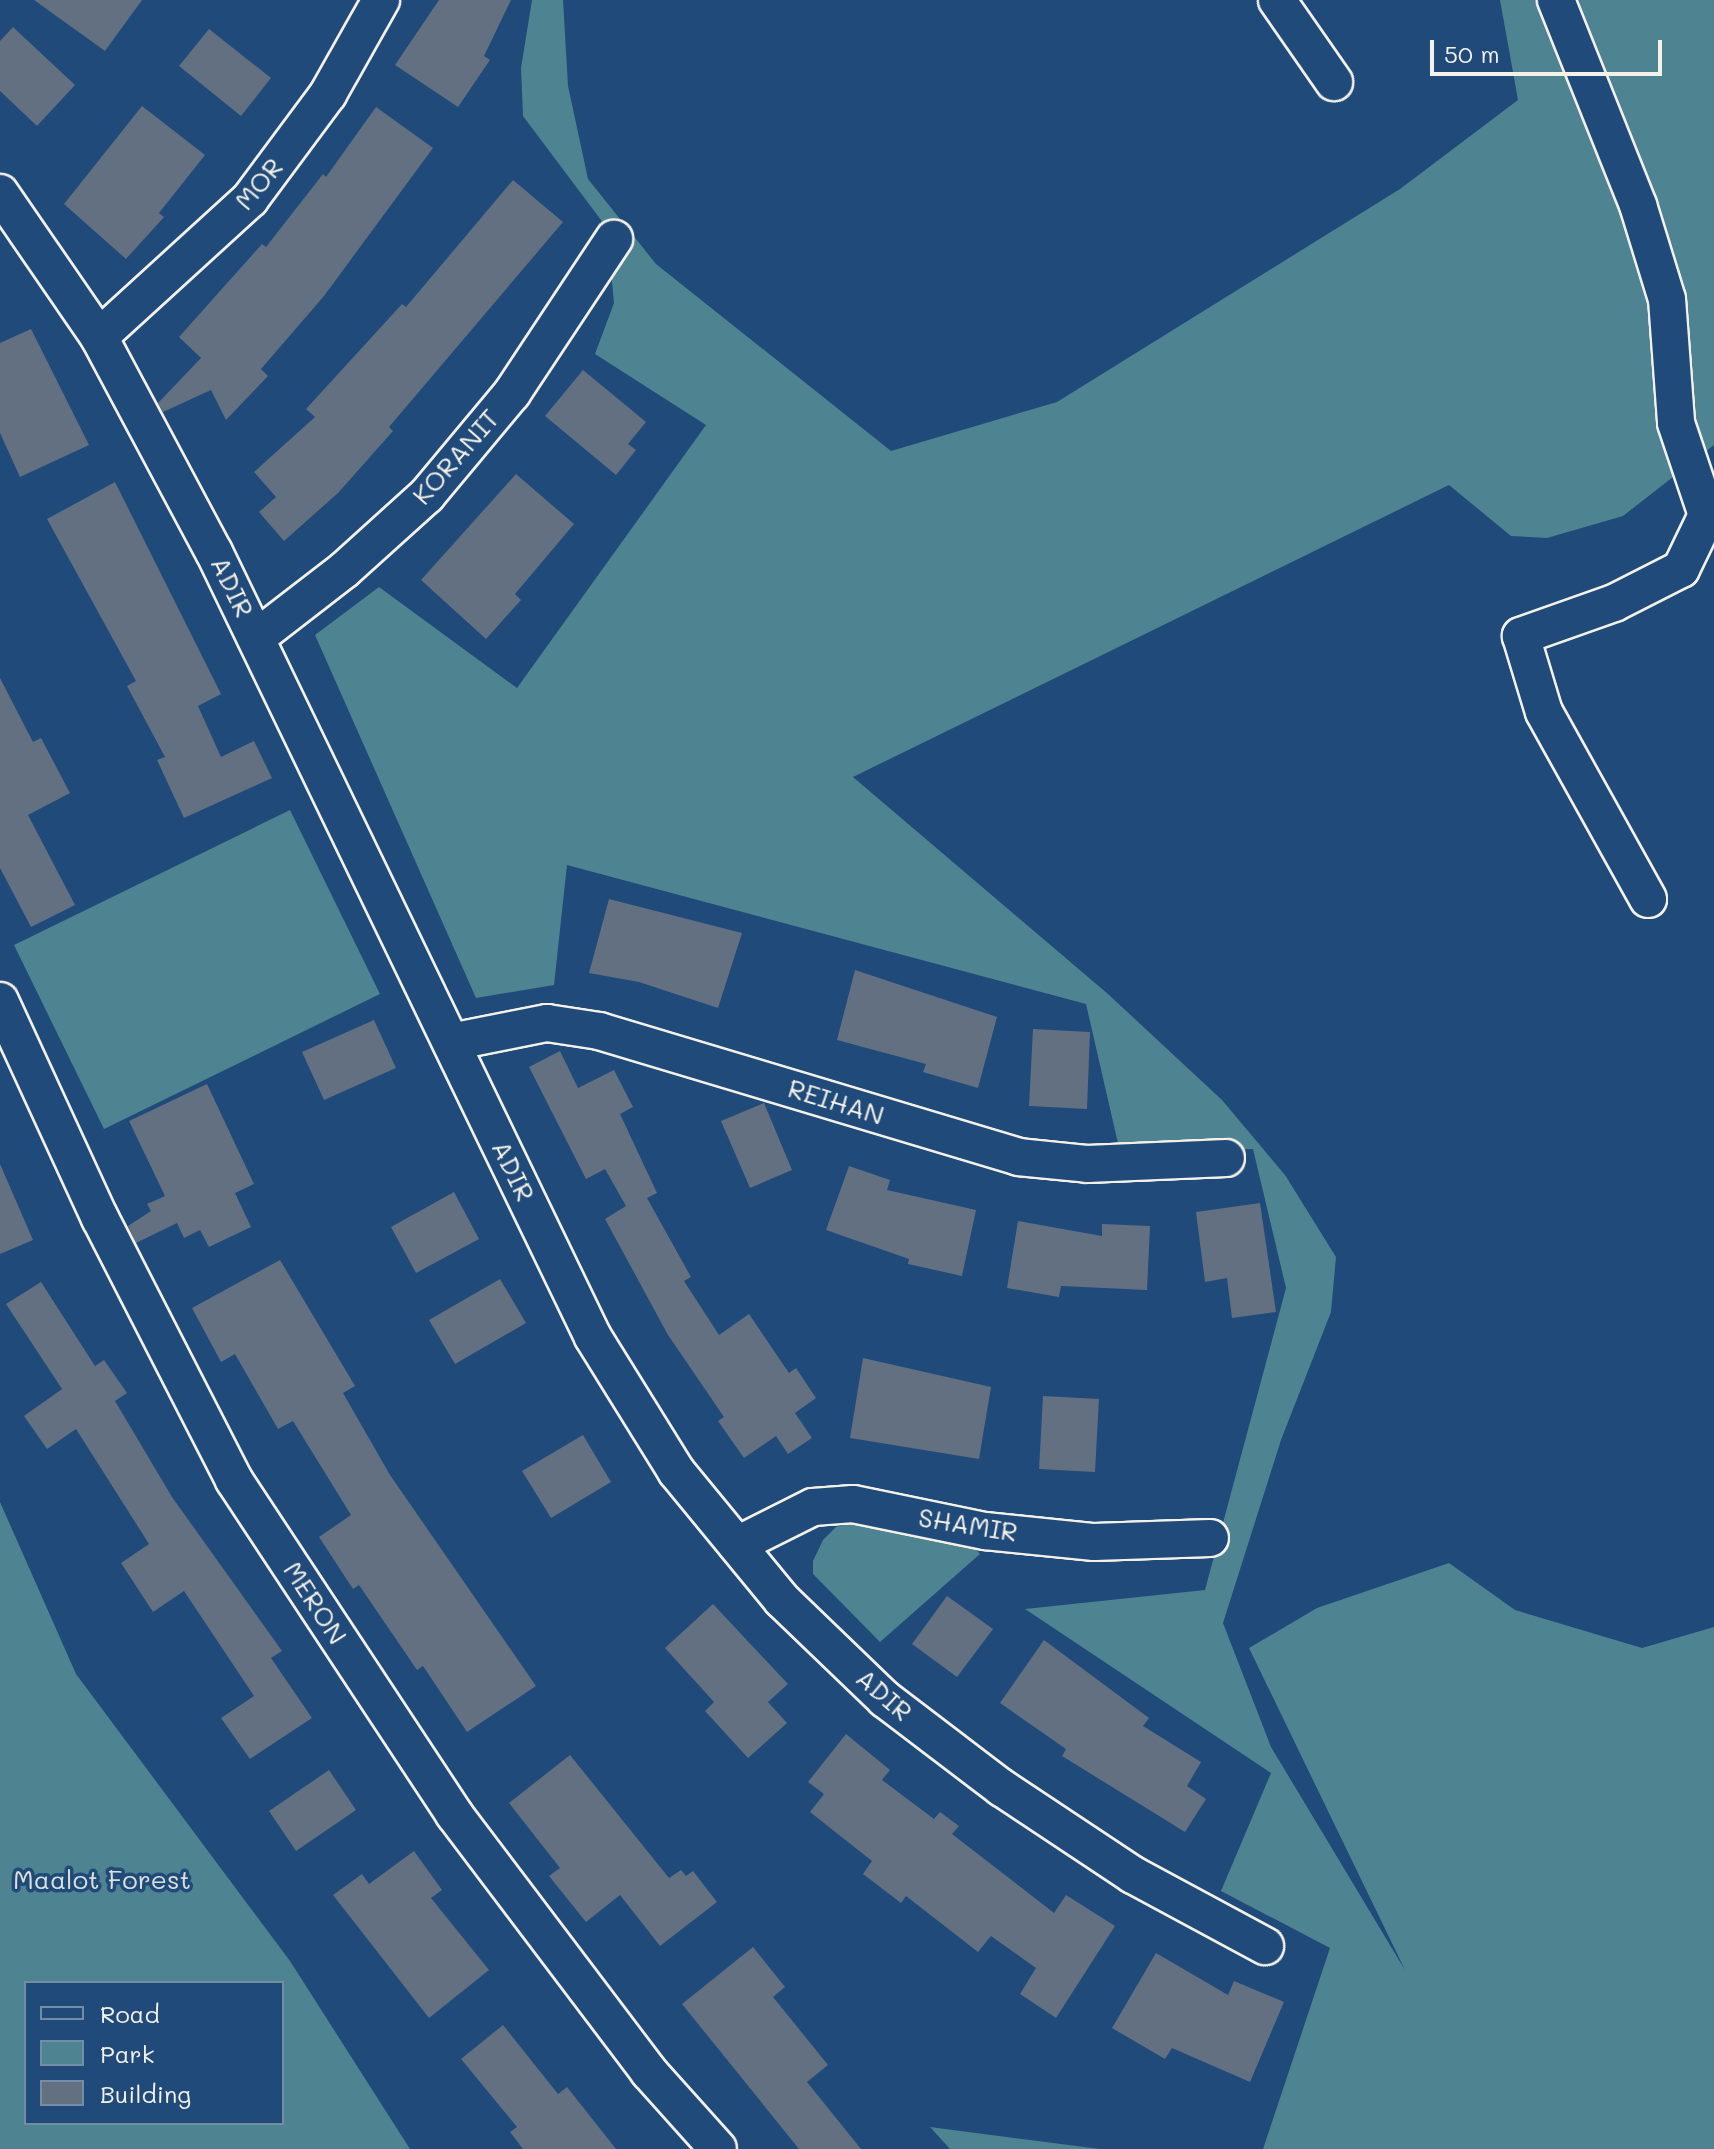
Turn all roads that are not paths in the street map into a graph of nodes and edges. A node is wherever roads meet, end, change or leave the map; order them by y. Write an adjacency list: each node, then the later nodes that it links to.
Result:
1 (381, 0): 7 (street, MOR)
2 (1277, 0): 4 (street)
3 (1556, 0): 9 (street)
4 (1334, 82)
5 (0, 193): 7 (street, ADIR)
6 (614, 239): 8 (street, KORANIT)
7 (99, 337): 8 (street, ADIR)
8 (256, 638): 11 (street, ADIR)
9 (1648, 899)
10 (0, 1001): 16 (street, MERON)
11 (451, 1042): 12 (street, REIHAN); 14 (street, ADIR)
12 (1226, 1158)
13 (1210, 1538): 14 (street, SHAMIR)
14 (737, 1545): 15 (street, ADIR)
15 (1265, 1946)
16 (718, 2149)

